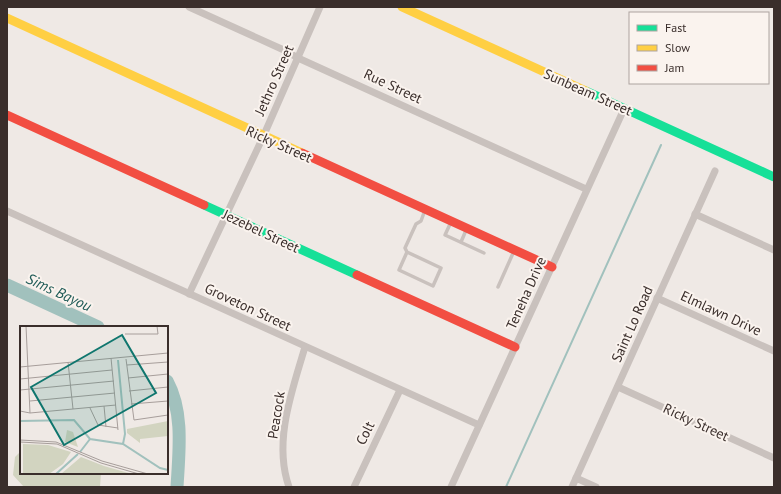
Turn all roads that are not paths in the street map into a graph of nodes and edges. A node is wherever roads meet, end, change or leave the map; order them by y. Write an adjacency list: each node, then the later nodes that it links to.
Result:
1 (189, 7): 5 (street, Rue Street)
2 (320, 7): 5 (street, Jethro Street)
3 (402, 7): 6 (street, Sunbeam Street)
4 (7, 18): 8 (street, Ricky Street)
5 (298, 58): 8 (street, Jethro Street); 11 (street, Rue Street)
6 (624, 109): 10 (street, Sunbeam Street); 11 (street, Teneha Drive)
7 (7, 115): 15 (street, Jezebel Street)
8 (263, 136): 12 (street, Ricky Street); 15 (street, Jethro Street)
9 (715, 171): 14 (street, Saint Lo Road)
10 (774, 177)
11 (586, 189): 23 (street, Teneha Drive)
12 (426, 209): 16 (street, Ricky Street); 21 (lane)
13 (7, 211): 25 (street, Groveton Street)
14 (696, 214): 20 (street); 26 (street, Saint Lo Road)
15 (226, 215): 25 (street, Jethro Street); 27 (street, Jezebel Street)
16 (451, 221): 17 (street, Ricky Street); 18 (lane)
17 (467, 228): 18 (lane); 19 (street, Ricky Street)
18 (461, 242): 22 (lane)
19 (515, 250): 23 (street, Ricky Street); 24 (lane)
20 (774, 250)
21 (407, 252): 21 (lane)
22 (484, 253)
23 (552, 267): 27 (street, Teneha Drive)
24 (498, 287)
25 (190, 294): 28 (street, Groveton Street)
26 (657, 298): 29 (street, Elmlawn Drive); 30 (street, Saint Lo Road)
27 (516, 347): 32 (street, Teneha Drive)
28 (305, 348): 31 (street, Groveton Street); 35 (street, Peacock)
29 (774, 351)
30 (618, 386): 33 (street, Ricky Street); 34 (street, Saint Lo Road)
31 (400, 390): 32 (street, Groveton Street); 36 (street, Colt)
32 (478, 425): 37 (street, Teneha Drive)
33 (774, 458)
34 (576, 478): 38 (street, Saint Lo Road); 39 (street)
35 (289, 487)
36 (354, 487)
37 (450, 487)
38 (572, 487)
39 (596, 487)

